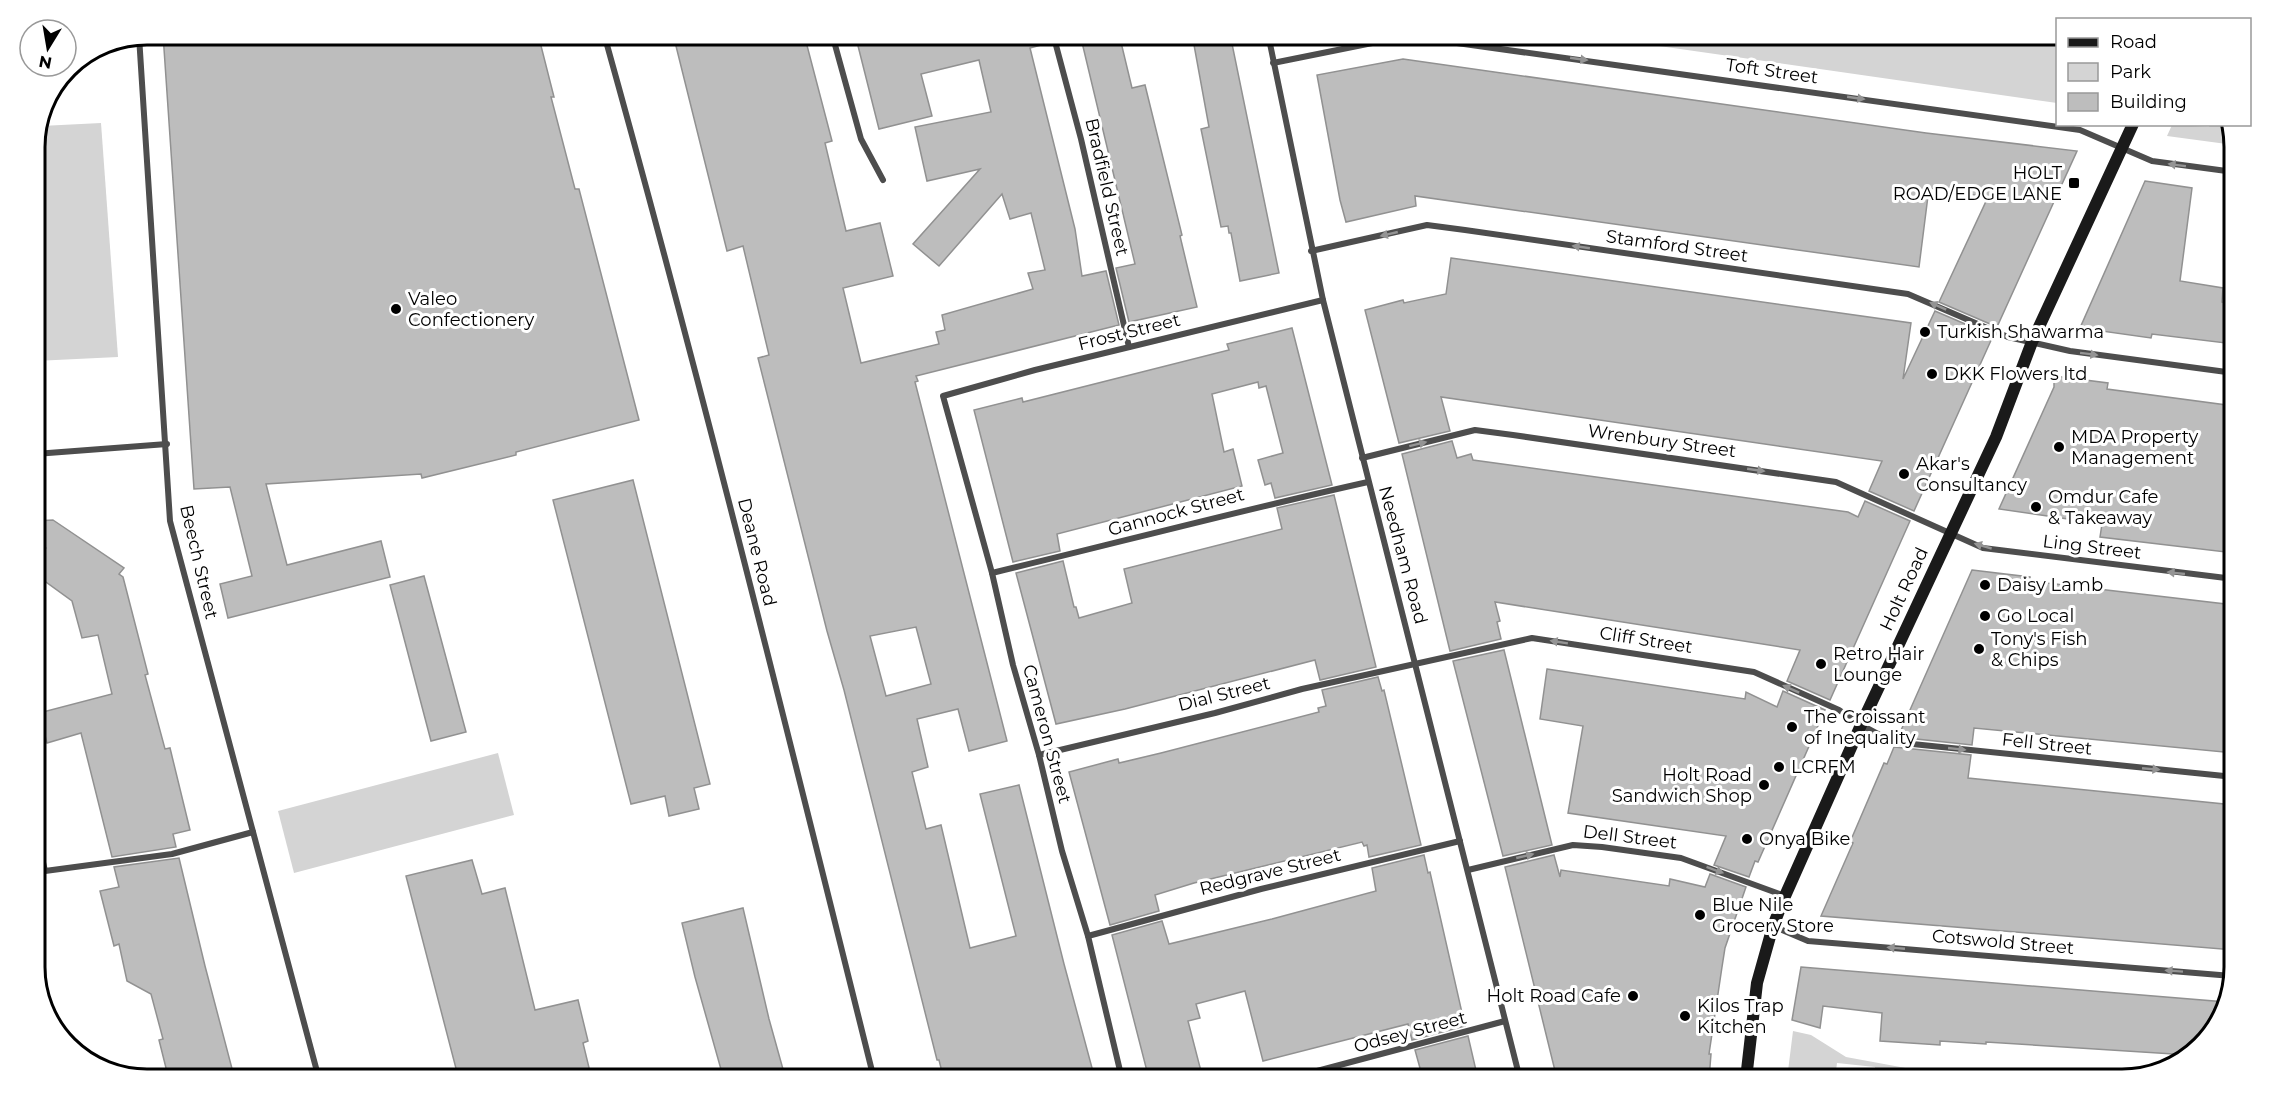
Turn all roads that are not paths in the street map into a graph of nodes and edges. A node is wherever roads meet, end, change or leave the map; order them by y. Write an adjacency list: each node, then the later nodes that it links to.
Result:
1 (607, 45): 40 (street, Deane Road)
2 (835, 45): 12 (street)
3 (1056, 45): 16 (street, Bradfield Street)
4 (1270, 45): 8 (street, Needham Road)
5 (1363, 45): 8 (street, Toft Street, one-way to 5)
6 (1471, 45): 10 (street, Toft Street, one-way to 10)
7 (140, 46): 19 (street, Beech Street)
8 (1274, 63): 13 (street, Needham Road)
9 (2132, 126): 10 (main road, Holt Road)
10 (2122, 149): 11 (street, Toft Street, one-way to 10); 15 (main road, Holt Road)
11 (2224, 171)
12 (884, 180)
13 (1311, 251): 14 (street, Needham Road); 15 (street, Stamford Street, one-way to 13)
14 (1323, 300): 16 (street, Frost Street); 21 (street, Needham Road)
15 (2032, 342): 17 (street, Stamford Street, one-way to 17); 23 (main road, Holt Road)
16 (1130, 347): 18 (street, Frost Street)
17 (2224, 372)
18 (943, 396): 24 (street, Cameron Street)
19 (166, 444): 20 (street); 30 (street, Beech Street)
20 (45, 453)
21 (1362, 458): 22 (street, Needham Road); 23 (street, Wrenbury Street, one-way to 23)
22 (1368, 482): 24 (street, Gannock Street); 26 (street, Needham Road)
23 (1950, 533): 25 (street, Ling Street, one-way to 23); 27 (main road, Holt Road)
24 (992, 573): 28 (street, Cameron Street)
25 (2224, 578)
26 (1416, 664): 27 (street, Cliff Street, one-way to 26); 28 (street, Dial Street); 31 (street, Needham Road)
27 (1861, 725): 29 (street, Fell Street, one-way to 29); 34 (main road, Holt Road)
28 (1039, 755): 36 (street, Cameron Street)
29 (2224, 776)
30 (253, 832): 33 (street); 39 (street, Beech Street)
31 (1460, 841): 32 (street, Needham Road); 36 (street, Redgrave Street)
32 (1468, 870): 34 (street, Dell Street, one-way to 34); 38 (street, Needham Road)
33 (45, 871)
34 (1785, 896): 35 (main road, Holt Road)
35 (1773, 926): 37 (street, Cotswold Street, one-way to 35); 44 (main road, Holt Road)
36 (1088, 936): 41 (street, Cameron Street)
37 (2223, 975)
38 (1505, 1021): 42 (street, Odsey Street); 43 (street, Needham Road)
39 (315, 1069)
40 (871, 1069)
41 (1119, 1069)
42 (1328, 1069)
43 (1517, 1069)
44 (1747, 1069)

